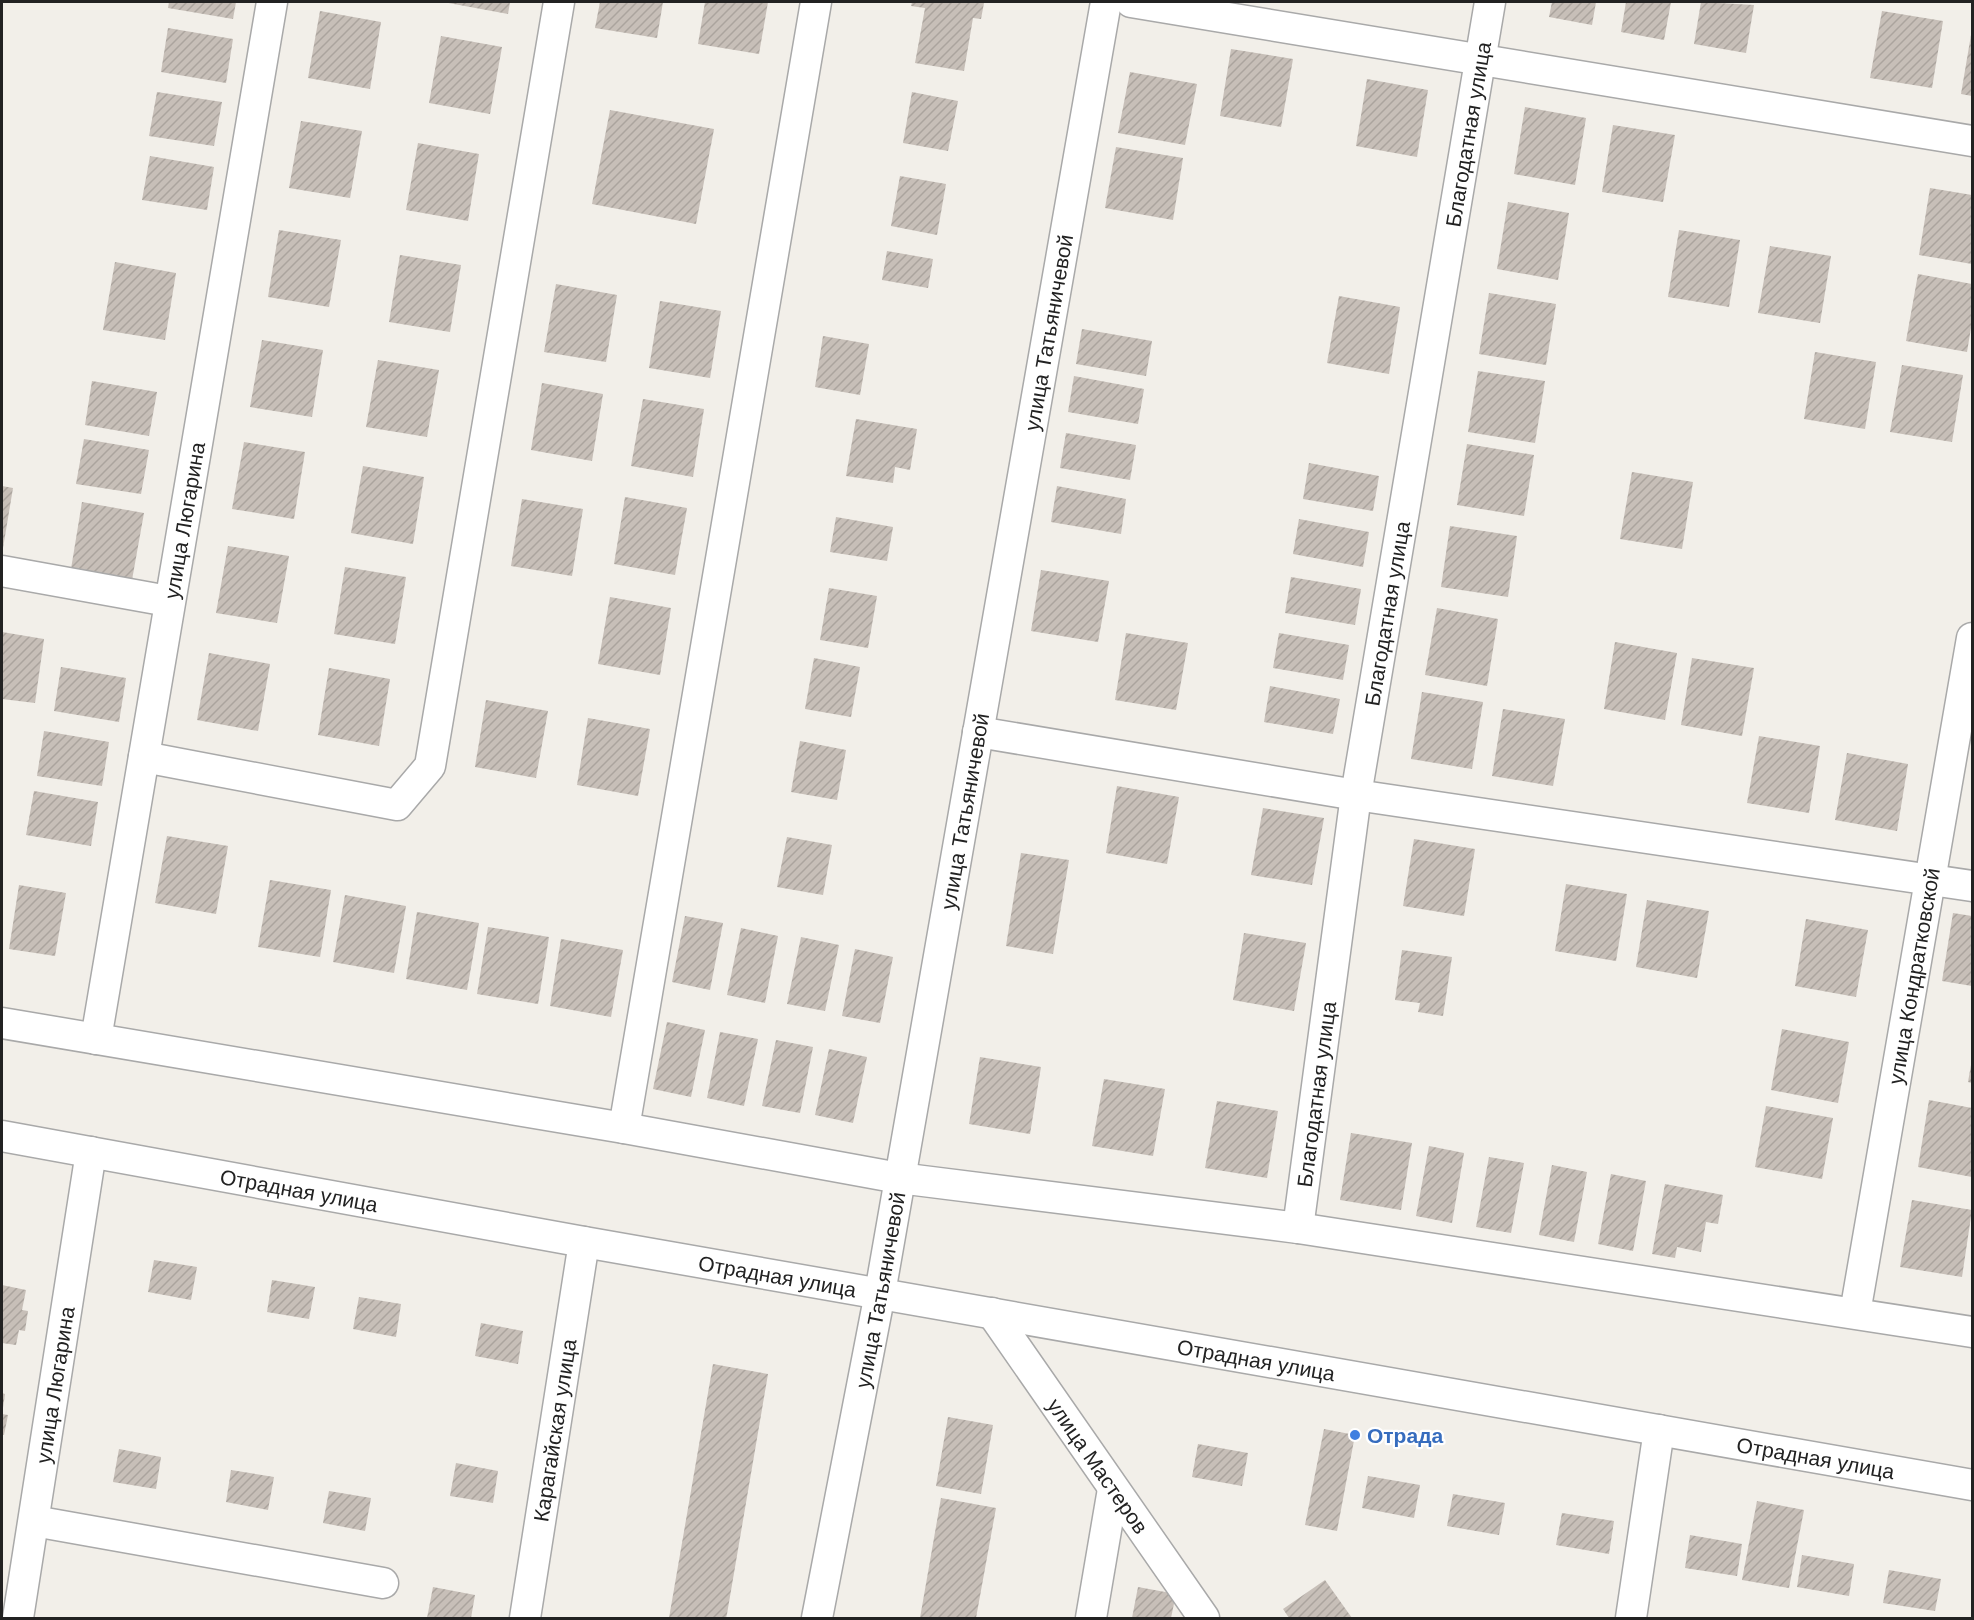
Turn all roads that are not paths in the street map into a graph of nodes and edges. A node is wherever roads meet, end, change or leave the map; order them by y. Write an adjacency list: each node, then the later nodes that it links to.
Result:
1 (272, 2): 10 (street, улица Люгарина)
2 (559, 2): 13 (street)
3 (816, 2): 19 (street)
4 (1106, 2): 12 (street, улица Татьяничевой)
5 (1131, 2): 7 (street)
6 (1490, 2): 7 (street, Благодатная улица)
7 (1480, 57): 8 (street); 14 (street, Благодатная улица)
8 (1972, 141)
9 (2, 571): 10 (street)
10 (168, 601): 13 (street, улица Люгарина)
11 (1972, 638): 15 (street, улица Кондратковской)
12 (978, 732): 14 (street); 22 (street, улица Татьяничевой)
13 (144, 756): 18 (street, улица Люгарина)
14 (1356, 795): 15 (street); 23 (street, Благодатная улица)
15 (1931, 878): 16 (street); 26 (street, улица Кондратковской)
16 (1972, 886)
17 (2, 1023): 18 (street)
18 (96, 1039): 19 (street)
19 (624, 1128): 22 (street)
20 (2, 1136): 21 (street, Отрадная улица)
21 (91, 1152): 24 (street, Отрадная улица); 32 (street, улица Люгарина)
22 (899, 1178): 23 (street); 25 (street, улица Татьяничевой)
23 (1298, 1228): 26 (street)
24 (584, 1242): 25 (street, Отрадная улица); 35 (street, Карагайская улица)
25 (880, 1293): 27 (street, Отрадная улица); 36 (street, улица Татьяничевой)
26 (1855, 1313): 28 (street)
27 (992, 1314): 29 (street, Отрадная улица); 31 (street, улица Мастеров)
28 (1972, 1332)
29 (1659, 1430): 30 (street, Отрадная улица); 39 (street)
30 (1972, 1485)
31 (1113, 1489): 37 (street); 38 (street, улица Мастеров)
32 (34, 1521): 33 (street); 34 (street, улица Люгарина)
33 (383, 1583)
34 (18, 1618)
35 (525, 1618)
36 (817, 1618)
37 (1091, 1618)
38 (1204, 1618)
39 (1631, 1618)

